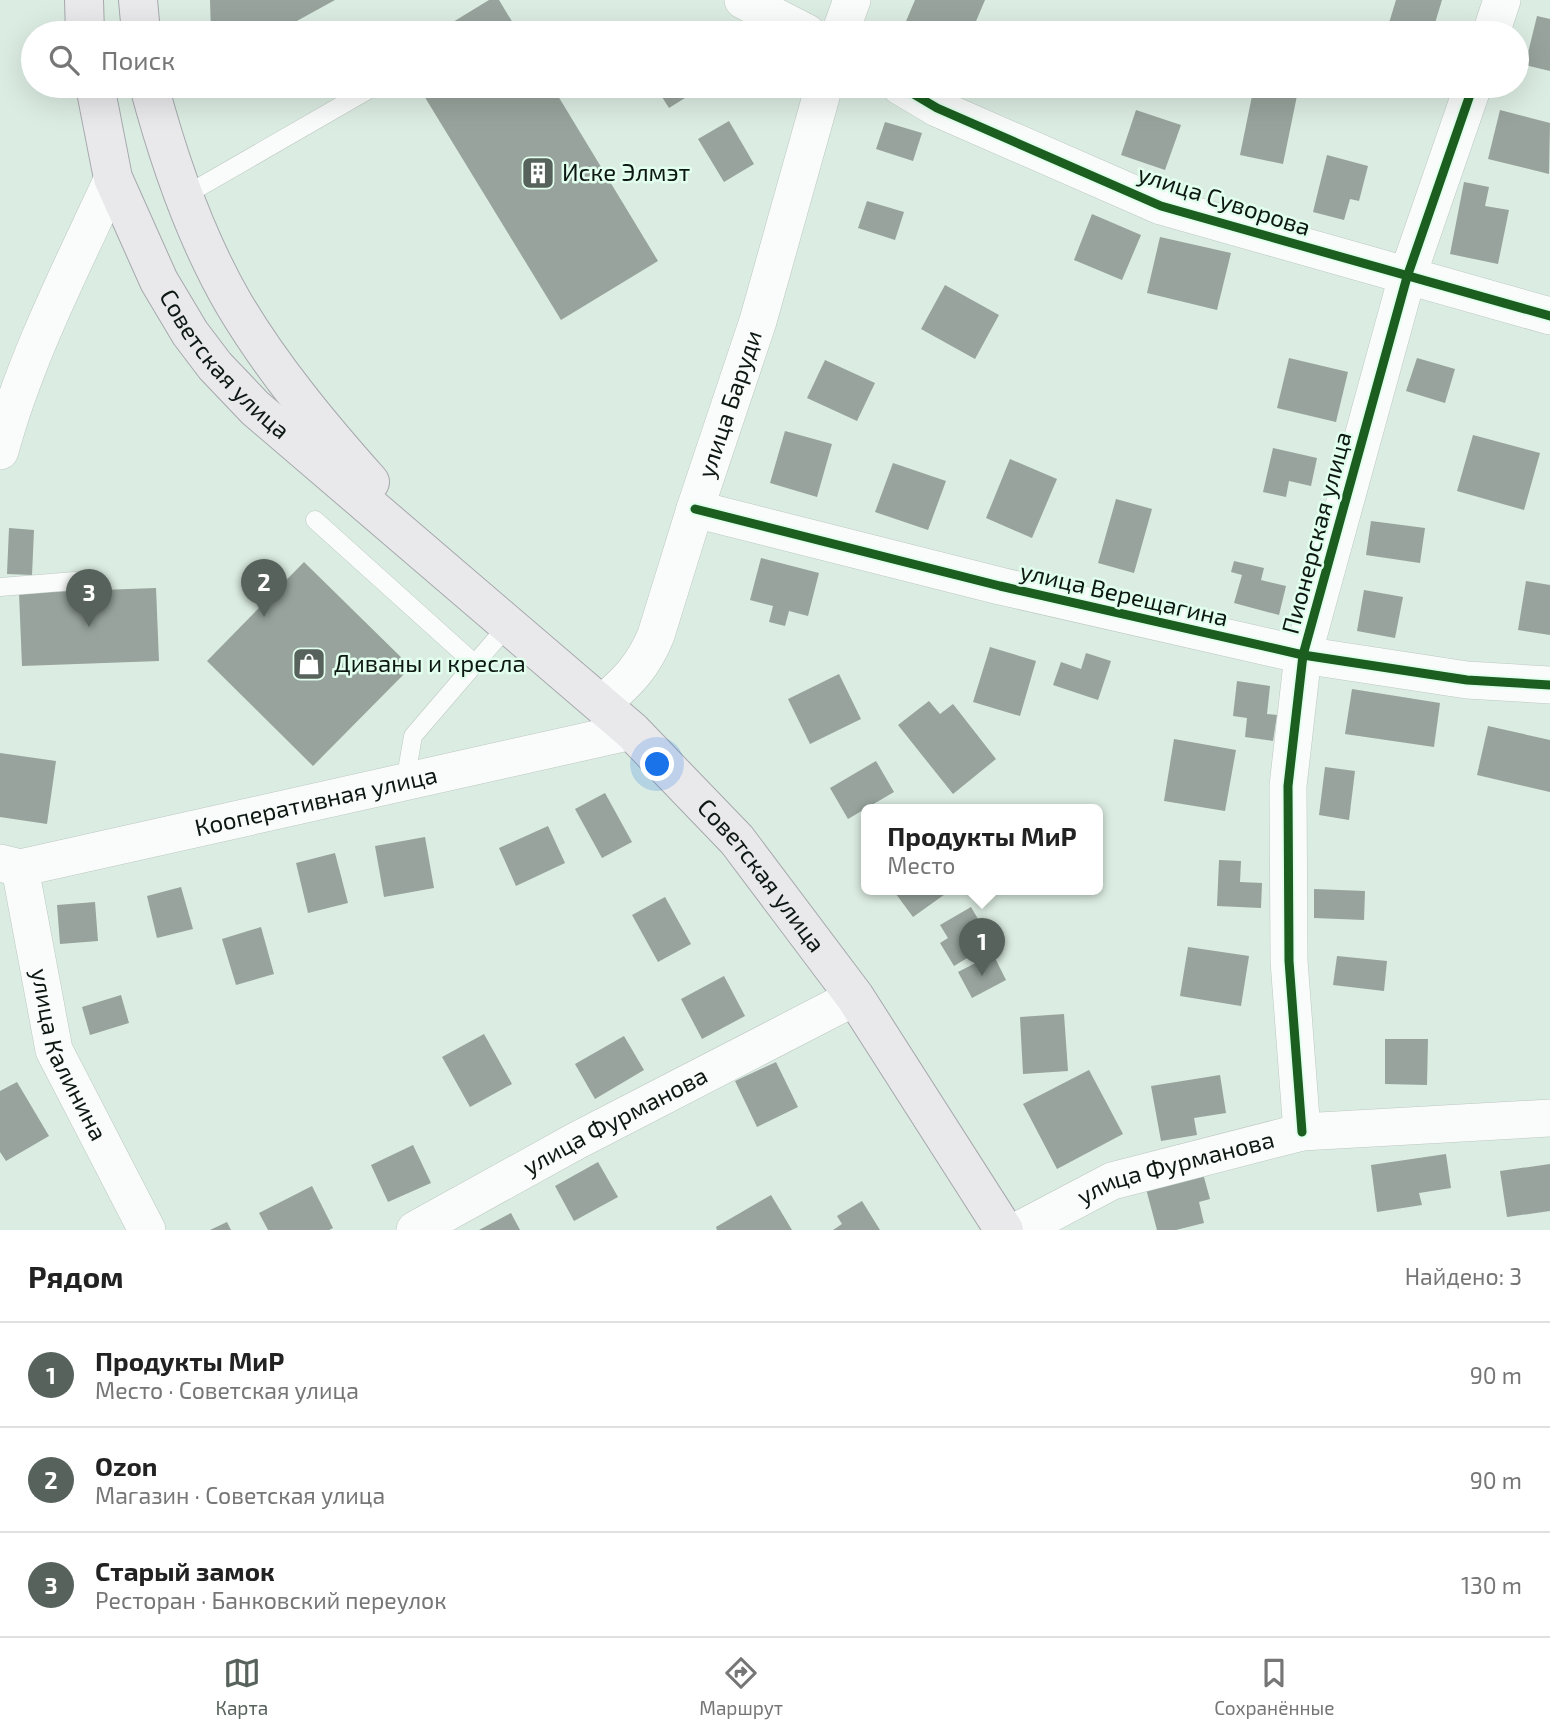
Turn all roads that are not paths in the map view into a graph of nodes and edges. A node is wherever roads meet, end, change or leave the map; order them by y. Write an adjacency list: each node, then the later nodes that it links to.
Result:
1 (84, 0): 6 (main road)
2 (138, 0): 7 (main road)
3 (743, 0): 8 (street)
4 (852, 0): 9 (street)
5 (1502, 0): 10 (street)
6 (85, 21)
7 (140, 21)
8 (784, 21)
9 (844, 21)
10 (1495, 21)
11 (97, 98): 17 (main road, Советская улица)
12 (152, 98): 18 (main road, Советская улица)
13 (354, 98): 18 (lane)
14 (821, 98): 22 (street, улица Баруди)
15 (920, 98): 19 (street, улица Суворова)
16 (1469, 98): 19 (street, Пионерская улица)
17 (114, 178): 21 (street); 24 (main road, Советская улица)
18 (184, 196): 24 (main road, Советская улица)
19 (1407, 277): 20 (street, улица Суворова); 28 (street, Пионерская улица)
20 (1550, 316)
21 (3, 431)
22 (695, 509): 28 (street, улица Верещагина); 31 (street, улица Баруди)
23 (315, 520): 29 (lane)
24 (452, 576): 27 (main road, Советская улица)
25 (87, 580): 26 (lane)
26 (0, 587)
27 (509, 624): 29 (lane); 31 (main road, Советская улица)
28 (1303, 655): 30 (street, улица Верещагина); 37 (street, Пионерская улица)
29 (475, 664): 33 (lane)
30 (1550, 685)
31 (602, 704): 32 (main road, Советская улица)
32 (632, 731): 33 (street, Кооперативная улица); 35 (main road, Советская улица)
33 (405, 782): 34 (street, Кооперативная улица)
34 (10, 866): 38 (street, улица Калинина)
35 (855, 998): 39 (street, улица Фурманова); 40 (main road, Советская улица)
36 (1550, 1118): 37 (street, улица Фурманова)
37 (1302, 1132): 41 (street, улица Фурманова)
38 (147, 1230)
39 (415, 1230)
40 (1004, 1230)
41 (1019, 1230)

